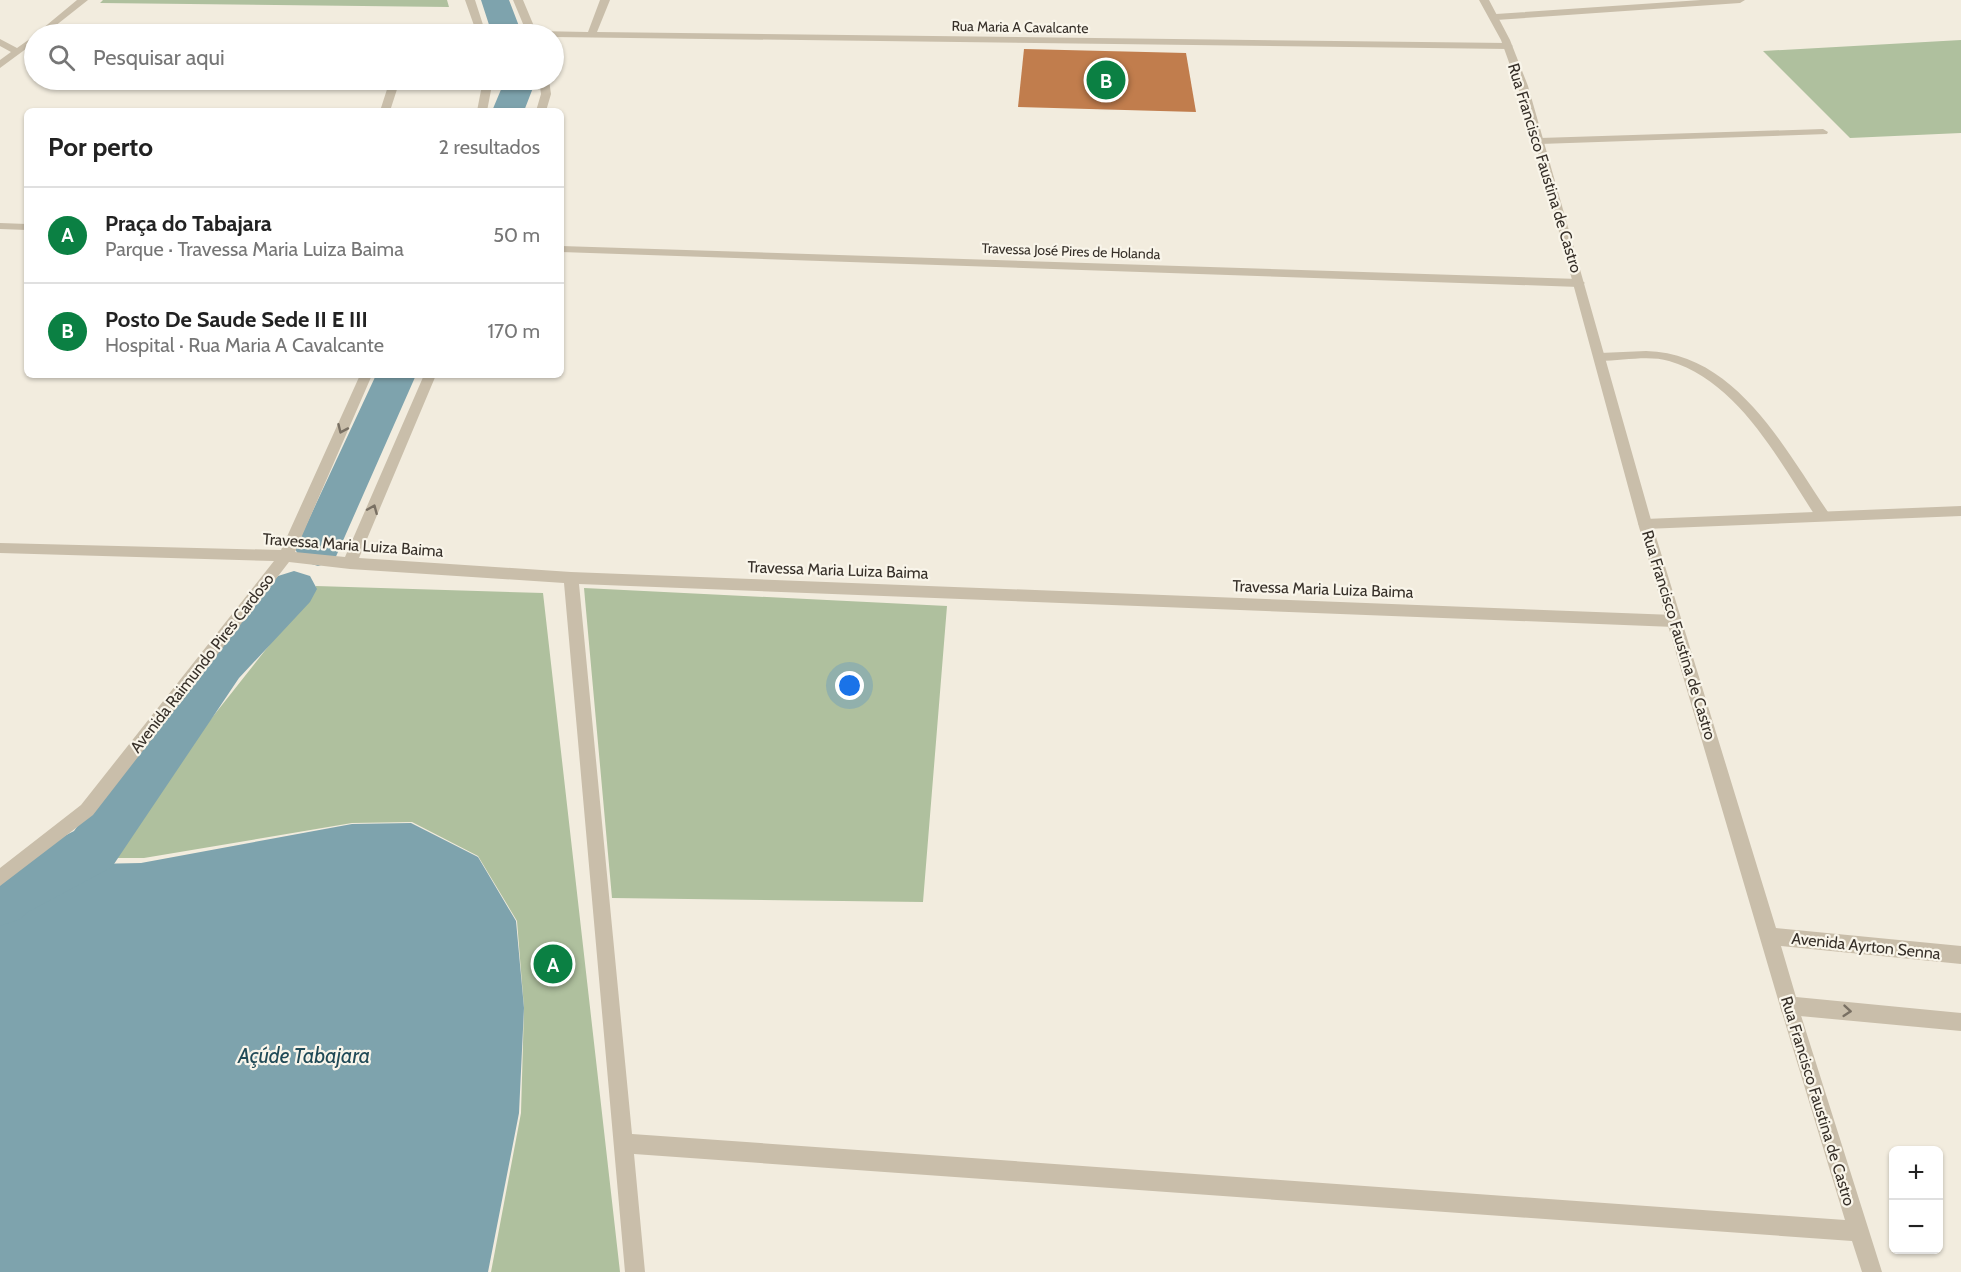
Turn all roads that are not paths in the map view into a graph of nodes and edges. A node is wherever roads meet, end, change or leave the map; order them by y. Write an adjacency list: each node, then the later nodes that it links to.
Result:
1 (82, 0): 8 (street)
2 (470, 0): 9 (street)
3 (518, 0): 10 (street)
4 (605, 0): 12 (street)
5 (1484, 0): 7 (street, Rua Francisco Faustina de Castro)
6 (1740, 0): 7 (street)
7 (1496, 17): 14 (street, Rua Francisco Faustina de Castro)
8 (52, 24)
9 (478, 24)
10 (526, 24)
11 (564, 35): 12 (street, Rua Maria A Cavalcante)
12 (591, 35): 14 (street, Rua Maria A Cavalcante)
13 (0, 42): 16 (street)
14 (1508, 46): 25 (street, Rua Francisco Faustina de Castro)
15 (24, 47): 16 (street)
16 (18, 52): 17 (street)
17 (0, 65)
18 (392, 90): 21 (street)
19 (486, 90): 22 (street)
20 (545, 90): 23 (street)
21 (386, 108)
22 (483, 108)
23 (542, 108)
24 (1823, 132): 25 (street)
25 (1540, 141): 29 (street, Rua Francisco Faustina de Castro)
26 (0, 226): 27 (street)
27 (24, 227)
28 (564, 249): 29 (street, Travessa José Pires de Holanda)
29 (1579, 283): 30 (street, Rua Francisco Faustina de Castro)
30 (1600, 357): 34 (street); 35 (street, Rua Francisco Faustina de Castro)
31 (365, 378): 37 (street, Avenida Raimundo Pires Cardoso, one-way to 37)
32 (429, 378): 38 (street, one-way to 32)
33 (1961, 511): 34 (street)
34 (1823, 516): 35 (street)
35 (1645, 524): 40 (street, Rua Francisco Faustina de Castro)
36 (0, 548): 37 (street, Travessa Maria Luiza Baima)
37 (286, 556): 38 (street, Travessa Maria Luiza Baima); 41 (street, Avenida Raimundo Pires Cardoso)
38 (350, 563): 39 (street, Travessa Maria Luiza Baima)
39 (571, 578): 40 (street, Travessa Maria Luiza Baima); 46 (street)
40 (1674, 621): 42 (street, Rua Francisco Faustina de Castro)
41 (0, 878)
42 (1770, 936): 43 (street, Avenida Ayrton Senna); 44 (street, Rua Francisco Faustina de Castro)
43 (1961, 955)
44 (1789, 1006): 45 (street, one-way to 45); 47 (street, Rua Francisco Faustina de Castro)
45 (1961, 1022)
46 (623, 1143): 47 (street); 48 (street)
47 (1859, 1231): 49 (street, Rua Francisco Faustina de Castro)
48 (635, 1272)
49 (1872, 1272)

